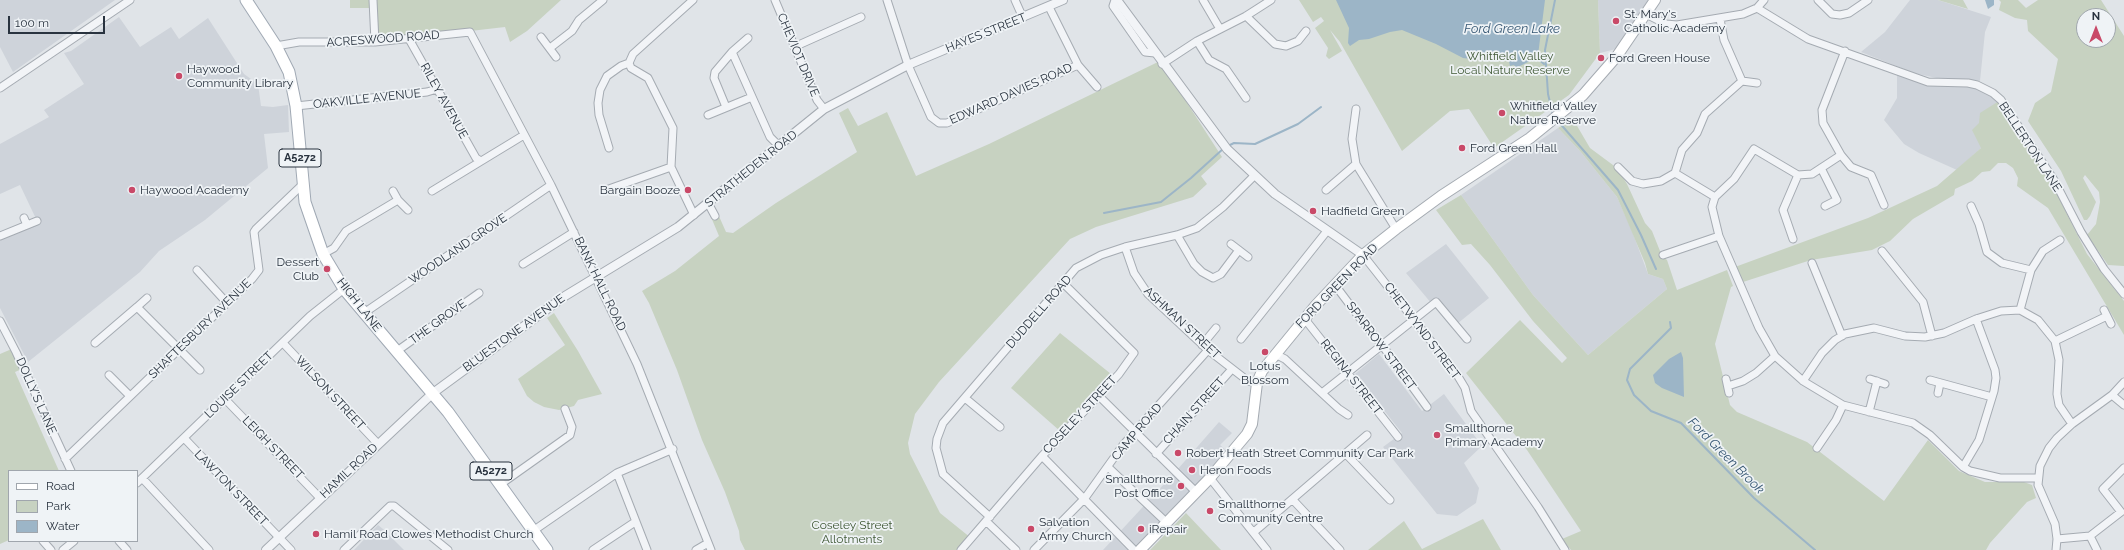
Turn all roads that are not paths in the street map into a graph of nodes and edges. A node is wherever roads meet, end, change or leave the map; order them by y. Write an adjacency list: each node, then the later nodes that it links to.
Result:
1 (130, 0): 45 (street)
2 (246, 0): 32 (main road, HIGH LANE / A5272)
3 (374, 0): 31 (street)
4 (603, 0): 34 (street)
5 (693, 0): 38 (street)
6 (887, 0): 40 (street, EDWARD DAVIES ROAD)
7 (1014, 0): 22 (street)
8 (1063, 0): 17 (street, HAYES STREET)
9 (1116, 0): 39 (street)
10 (1203, 0): 24 (street)
11 (1271, 0): 21 (street)
12 (1655, 0): 19 (main road, FORD GREEN ROAD)
13 (1764, 0): 18 (street)
14 (1818, 0): 15 (street)
15 (1868, 0)
16 (777, 1): 33 (street, CHEVIOT DRIVE)
17 (1049, 7): 22 (street, HAYES STREET); 41 (street, EDWARD DAVIES ROAD)
18 (1757, 8): 23 (street); 35 (street, BELLERTON LANE)
19 (1646, 14): 23 (street); 86 (main road, FORD GREEN ROAD)
20 (861, 16): 33 (street)
21 (1246, 16): 24 (street); 25 (street)
22 (1023, 18): 40 (street, HAYES STREET)
23 (1720, 19): 42 (street)
24 (1220, 29): 30 (street)
25 (1306, 31)
26 (466, 32): 29 (street, ACRESWOOD ROAD); 56 (street, BANK HALL ROAD)
27 (541, 37): 34 (street)
28 (748, 38): 36 (street)
29 (409, 39): 31 (street, ACRESWOOD ROAD); 46 (street, RILEY AVENUE)
30 (1197, 41): 39 (street); 48 (street)
31 (375, 42): 32 (street, ACRESWOOD ROAD)
32 (276, 46): 49 (main road, HIGH LANE / A5272)
33 (794, 47): 51 (street, CHEVIOT DRIVE)
34 (550, 48): 37 (street)
35 (1845, 51): 59 (street); 111 (street, BELLERTON LANE)
36 (732, 52): 47 (street); 50 (street)
37 (556, 57)
38 (630, 63): 58 (street); 63 (street)
39 (1162, 64): 67 (street)
40 (908, 65): 41 (street, EDWARD DAVIES ROAD); 51 (street, STRATHEDEN ROAD)
41 (1078, 65): 44 (street, EDWARD DAVIES ROAD)
42 (1742, 81): 43 (street); 65 (street)
43 (1757, 83)
44 (1097, 87)
45 (0, 88)
46 (437, 89): 49 (street, OAKVILLE AVENUE); 60 (street, RILEY AVENUE)
47 (752, 97): 50 (street); 57 (street)
48 (1246, 98)
49 (296, 106): 68 (main road, HIGH LANE / A5272)
50 (726, 107): 53 (street)
51 (824, 109): 57 (street, STRATHEDEN ROAD)
52 (1356, 109): 61 (street)
53 (716, 111): 54 (street); 55 (street)
54 (708, 115)
55 (719, 118)
56 (524, 136): 60 (street); 69 (street, BANK HALL ROAD)
57 (779, 146): 76 (street, STRATHEDEN ROAD)
58 (609, 148)
59 (1841, 155): 64 (street); 77 (street)
60 (480, 161): 73 (street)
61 (1356, 164): 71 (street); 86 (street)
62 (1618, 167): 65 (street)
63 (671, 168): 70 (street); 81 (street)
64 (1821, 168): 66 (street); 78 (street)
65 (1675, 173): 74 (street)
66 (1798, 175): 74 (street); 92 (street)
67 (1254, 176): 87 (street); 89 (street, DUDDELL ROAD)
68 (302, 185): 98 (main road, HIGH LANE / A5272); 113 (street, SHAFTESBURY AVENUE)
69 (551, 185): 88 (street, BANK HALL ROAD); 116 (street, WOODLAND GROVE)
70 (606, 190)
71 (1326, 190)
72 (393, 191): 75 (street)
73 (432, 191)
74 (1716, 197): 91 (street)
75 (398, 200): 80 (street); 98 (street)
76 (708, 204): 81 (street, STRATHEDEN ROAD); 82 (street)
77 (1884, 205)
78 (1825, 206)
79 (1971, 206): 105 (street)
80 (408, 210)
81 (694, 214): 106 (street, STRATHEDEN ROAD)
82 (714, 216)
83 (24, 218): 85 (street)
84 (37, 221): 85 (street)
85 (27, 225): 90 (street)
86 (1396, 229): 99 (main road, FORD GREEN ROAD)
87 (1327, 231): 99 (street); 123 (street)
88 (574, 232): 103 (street); 106 (street, BANK HALL ROAD)
89 (1177, 235): 95 (street, DUDDELL ROAD); 96 (street)
90 (0, 236)
91 (1719, 236): 100 (street); 135 (street)
92 (1793, 239)
93 (2060, 240): 105 (street)
94 (1231, 244): 96 (street)
95 (1125, 247): 107 (street, DUDDELL ROAD); 131 (street, ASHMAN STREET)
96 (1239, 250): 101 (street)
97 (1882, 250): 125 (street)
98 (323, 254): 109 (main road, HIGH LANE / A5272)
99 (1363, 255): 108 (main road, FORD GREEN ROAD); 119 (street, CHETWYND STREET)
100 (1663, 255)
101 (1248, 257)
102 (1812, 263): 124 (street)
103 (523, 264)
104 (197, 270): 113 (street)
105 (2031, 270): 115 (street)
106 (596, 277): 146 (street, BLUESTONE AVENUE); 170 (street, BANK HALL ROAD)
107 (1064, 284): 152 (street, COSELEY STREET); 154 (street, DUDDELL ROAD)
108 (1335, 286): 117 (main road, FORD GREEN ROAD); 130 (street, SPARROW STREET)
109 (344, 289): 116 (main road, HIGH LANE / A5272); 128 (street, LOUISE STREET)
110 (479, 293): 133 (street, THE GROVE)
111 (2124, 294)
112 (147, 298): 114 (street)
113 (227, 303): 132 (street, SHAFTESBURY AVENUE)
114 (137, 307): 129 (street); 132 (street)
115 (2020, 310): 118 (street); 127 (street)
116 (364, 313): 133 (main road, HIGH LANE / A5272)
117 (1304, 318): 134 (main road, FORD GREEN ROAD); 138 (street, REGINA STREET)
118 (1976, 319): 125 (street); 153 (street)
119 (1414, 320): 126 (street); 130 (street); 221 (street, CHETWYND STREET)
120 (0, 321): 174 (street, DOLLY'S LANE)
121 (2111, 324): 127 (street)
122 (1216, 328): 131 (street, CAMP ROAD)
123 (1237, 330)
124 (1842, 336): 125 (street); 140 (street)
125 (1932, 336)
126 (1467, 339)
127 (2055, 341): 162 (street)
128 (283, 343): 155 (street, LOUISE STREET); 168 (street, WILSON STREET)
129 (94, 345)
130 (1382, 345): 138 (street); 158 (street, SPARROW STREET)
131 (1205, 348): 136 (street, ASHMAN STREET); 164 (street, CAMP ROAD)
132 (179, 350): 137 (street); 151 (street, SHAFTESBURY AVENUE)
133 (397, 351): 146 (main road, HIGH LANE / A5272)
134 (1275, 354): 143 (main road, FORD GREEN ROAD); 147 (street)
135 (1775, 356): 140 (street); 148 (street)
136 (1232, 369): 143 (street, ASHMAN STREET); 171 (street, CHAIN STREET)
137 (200, 370)
138 (1348, 372): 147 (street); 166 (street, REGINA STREET)
139 (109, 375): 151 (street)
140 (1803, 380): 156 (street)
141 (1930, 380): 144 (street)
142 (2124, 382): 150 (street)
143 (1257, 383): 180 (main road, FORD GREEN ROAD)
144 (1940, 383): 149 (street); 153 (street)
145 (1884, 384): 160 (street)
146 (433, 392): 168 (street, HAMIL ROAD); 183 (main road, HIGH LANE / A5272)
147 (1322, 393): 161 (street)
148 (1729, 393)
149 (1938, 393)
150 (2112, 395): 157 (street); 162 (street)
151 (130, 396): 174 (street, SHAFTESBURY AVENUE)
152 (1098, 396): 164 (street); 173 (street, COSELEY STREET)
153 (1992, 397): 176 (street)
154 (965, 398): 163 (street); 190 (street, DUDDELL ROAD)
155 (225, 399): 167 (street, LOUISE STREET); 185 (street, LEIGH STREET)
156 (1843, 405): 160 (street); 169 (street)
157 (2124, 405)
158 (1427, 407)
159 (565, 409): 183 (street)
160 (1869, 412): 176 (street)
161 (1348, 415)
162 (2072, 424): 181 (street)
163 (1000, 427)
164 (1135, 432): 171 (street); 175 (street, CAMP ROAD)
165 (1367, 435): 172 (street)
166 (1398, 437)
167 (184, 438): 182 (street, LOUISE STREET); 196 (street, LAWTON STREET)
168 (378, 444): 185 (street, HAMIL ROAD)
169 (1817, 448)
170 (673, 449): 179 (street); 201 (street, BANK HALL ROAD)
171 (1156, 454): 184 (street)
172 (1346, 454): 187 (street); 188 (street)
173 (1042, 456): 186 (street); 190 (street, COSELEY STREET)
174 (64, 459): 178 (street, DOLLY'S LANE)
175 (1108, 467): 186 (street, CAMP ROAD); 192 (street)
176 (1963, 467): 181 (street)
177 (2124, 468): 189 (street)
178 (70, 470)
179 (617, 473): 191 (street); 193 (street)
180 (1210, 478): 184 (main road, FORD GREEN ROAD); 194 (street)
181 (2038, 478): 197 (street)
182 (140, 481): 205 (street)
183 (501, 484): 193 (main road, HIGH LANE / A5272)
184 (1196, 492): 192 (main road, FORD GREEN ROAD)
185 (320, 498): 196 (street, HAMIL ROAD)
186 (1085, 498): 216 (street, CAMP ROAD); 217 (street)
187 (1293, 500): 194 (street); 220 (street)
188 (1390, 500)
189 (2123, 511): 195 (street)
190 (988, 519): 214 (street, COSELEY STREET); 215 (street, DUDDELL ROAD)
191 (635, 522): 211 (street); 212 (street)
192 (1166, 522): 218 (main road, FORD GREEN ROAD)
193 (533, 531): 210 (main road, HIGH LANE / A5272)
194 (1254, 532): 219 (street)
195 (2090, 536): 197 (street); 223 (street)
196 (279, 538): 206 (street, HAMIL ROAD); 207 (street, LAWTON STREET)
197 (2057, 539): 222 (street)
198 (44, 542): 202 (street)
199 (73, 542): 203 (street)
200 (120, 542): 204 (street)
201 (710, 547): 213 (street)
202 (51, 550)
203 (63, 550)
204 (127, 550)
205 (209, 550)
206 (266, 550)
207 (291, 550)
208 (344, 550): 209 (street)
209 (448, 550)
210 (547, 550)
211 (593, 550)
212 (647, 550)
213 (696, 550)
214 (961, 550)
215 (1016, 550)
216 (1034, 550)
217 (1134, 550)
218 (1140, 550)
219 (1267, 550)
220 (1340, 550)
221 (1565, 550)
222 (2056, 550)
223 (2097, 550)

